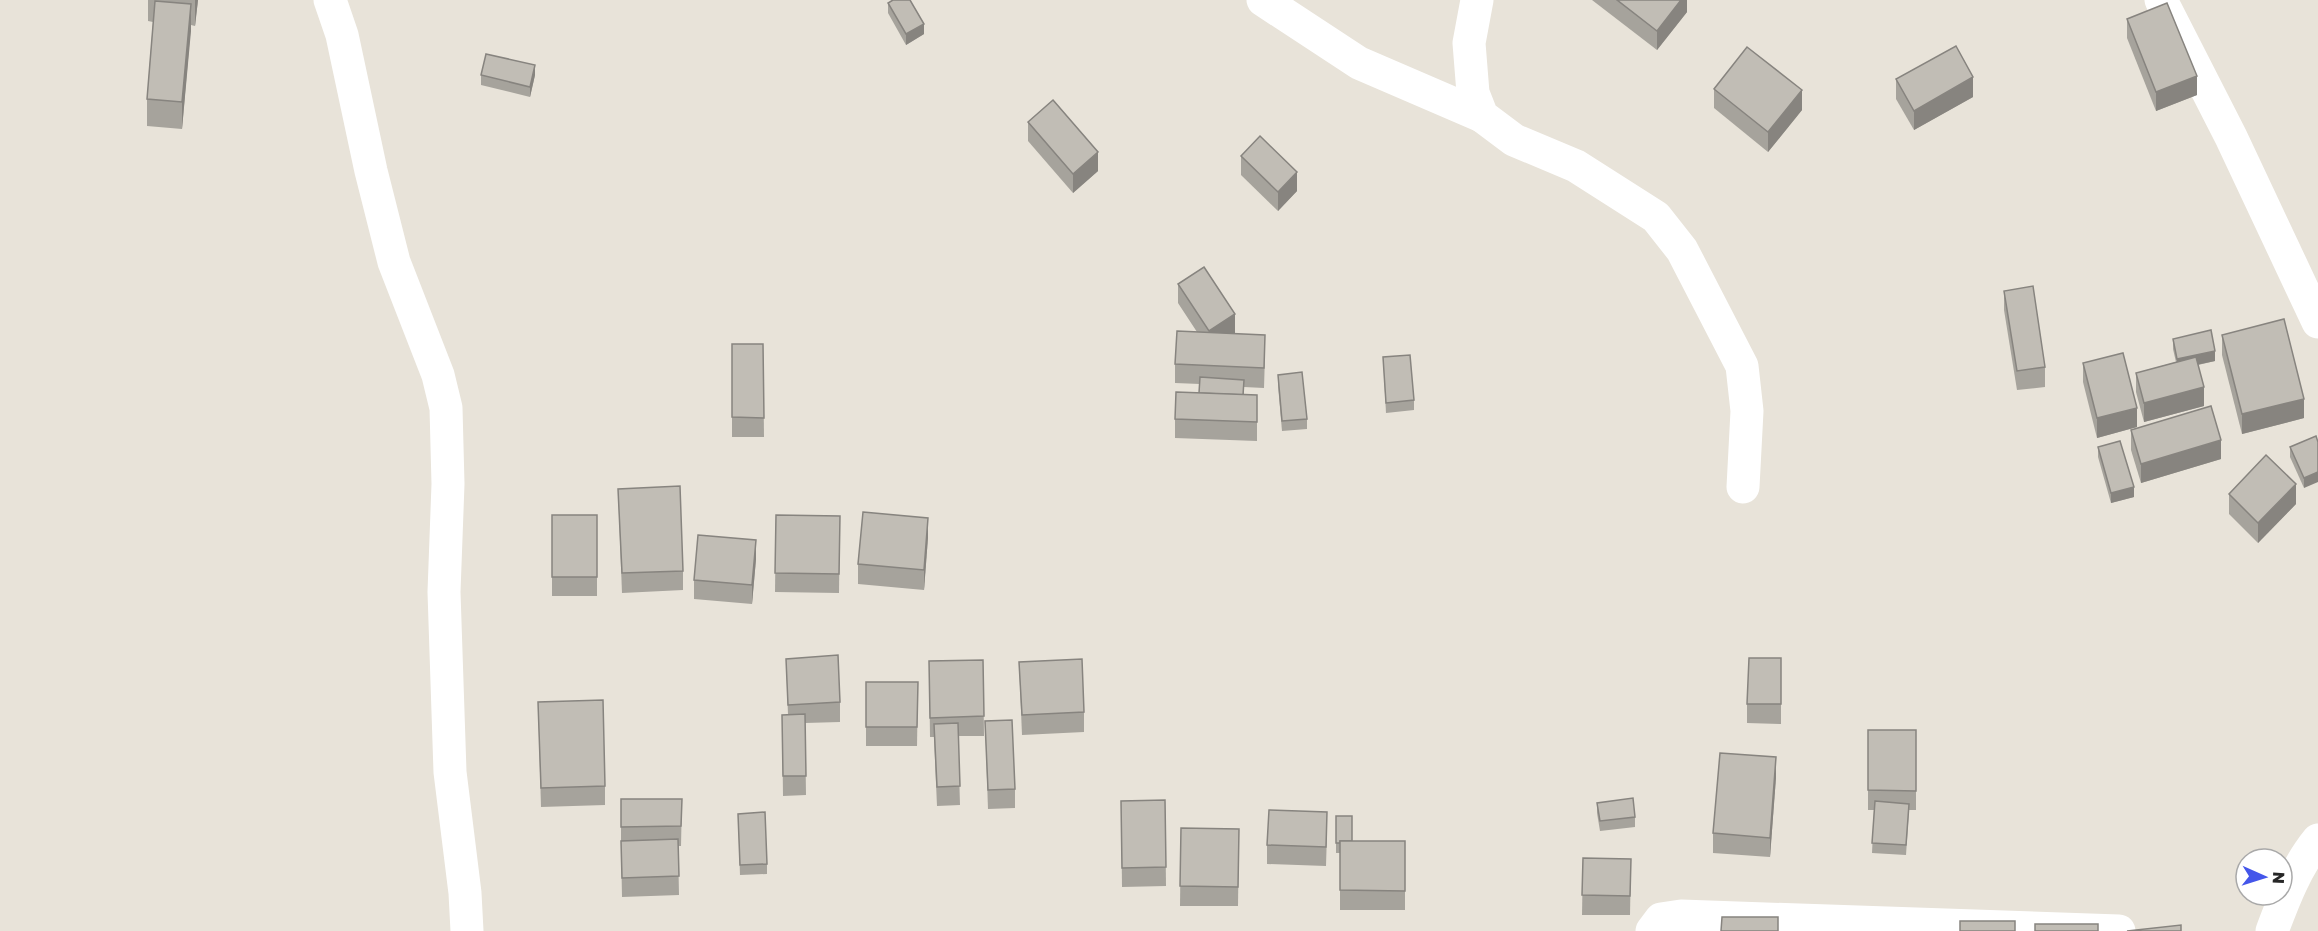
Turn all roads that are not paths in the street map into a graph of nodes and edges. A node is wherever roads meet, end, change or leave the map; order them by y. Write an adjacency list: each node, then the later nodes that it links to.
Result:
1 (330, 0): 9 (street)
2 (1263, 0): 5 (street)
3 (1477, 0): 5 (street)
4 (2161, 0): 6 (street)
5 (1482, 116): 7 (street)
6 (2318, 322)
7 (1743, 487)
8 (2318, 840): 12 (street)
9 (467, 931)
10 (1652, 931): 11 (street)
11 (2119, 931)
12 (2272, 931)

